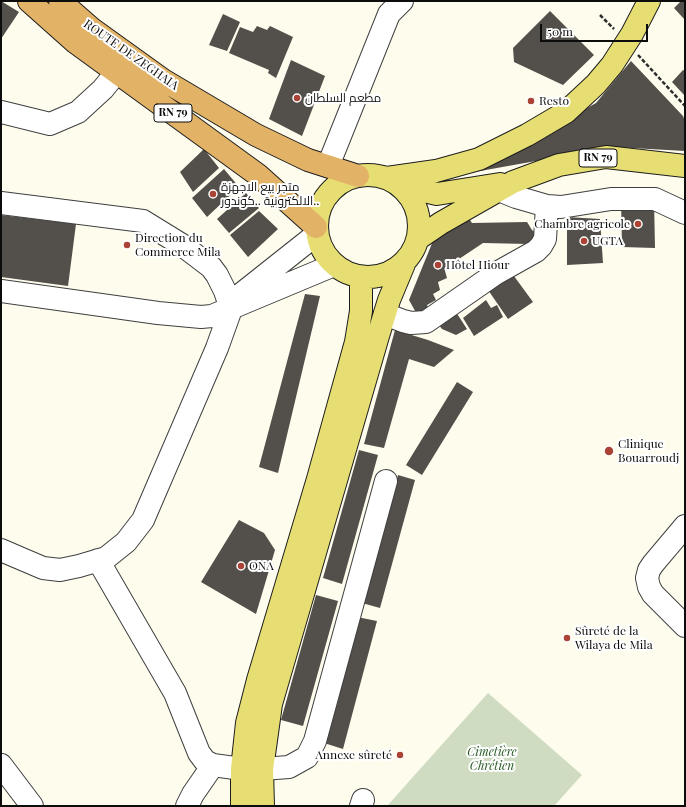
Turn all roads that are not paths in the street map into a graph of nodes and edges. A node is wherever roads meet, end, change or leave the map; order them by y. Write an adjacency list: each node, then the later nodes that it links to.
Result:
1 (29, 1): 5 (highway, RN 79)
2 (60, 1): 5 (highway, ROUTE DE ZEGHAIA / RN 79)
3 (649, 1): 7 (main road)
4 (392, 6): 8 (street)
5 (124, 64): 6 (street); 8 (highway, ROUTE DE ZEGHAIA / RN 79); 17 (highway, RN 79)
6 (1, 112)
7 (479, 159): 11 (main road); 13 (main road)
8 (328, 166): 10 (highway, ROUTE DE ZEGHAIA / RN 79)
9 (685, 166): 12 (main road, RN 79)
10 (358, 176): 11 (main road); 17 (main road)
11 (393, 181): 13 (main road); 18 (main road)
12 (506, 186): 13 (main road, RN 79); 15 (street); 18 (main road, RN 79)
13 (437, 194): 18 (main road)
14 (1, 203): 23 (street)
15 (547, 206): 16 (street); 24 (street)
16 (685, 213)
17 (317, 230): 20 (main road); 23 (street)
18 (419, 231): 19 (main road)
19 (404, 264): 21 (main road); 24 (main road)
20 (334, 265): 21 (main road); 23 (street)
21 (361, 277): 32 (main road)
22 (1, 291): 23 (street)
23 (224, 309): 28 (street)
24 (385, 314): 32 (main road)
25 (386, 481): 32 (street)
26 (685, 526): 29 (street)
27 (1, 550): 28 (street)
28 (98, 560): 31 (street)
29 (685, 626)
30 (1, 765): 33 (street)
31 (213, 765): 32 (street); 34 (street)
32 (252, 769): 35 (main road); 36 (main road)
33 (32, 806)
34 (187, 806)
35 (242, 806)
36 (263, 806)

